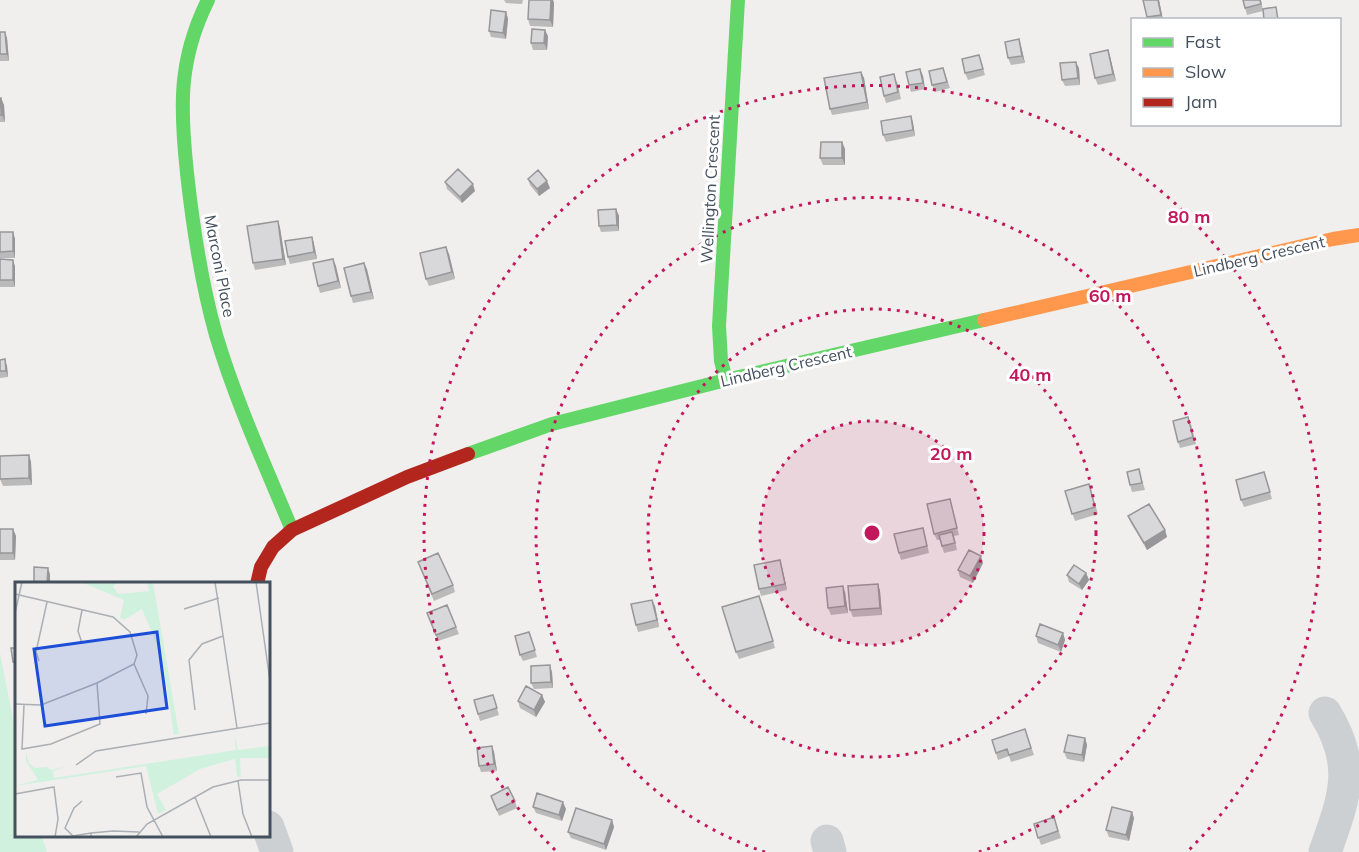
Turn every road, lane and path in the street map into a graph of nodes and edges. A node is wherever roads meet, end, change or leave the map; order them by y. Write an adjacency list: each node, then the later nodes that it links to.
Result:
1 (208, 0): 5 (street, Marconi Place)
2 (738, 0): 4 (street, Wellington Crescent)
3 (1359, 235): 4 (street, Lindberg Crescent)
4 (726, 380): 5 (street, Lindberg Crescent)
5 (292, 530): 6 (street, Lindberg Crescent)
6 (257, 582)
7 (1325, 713): 10 (street)
8 (270, 833): 9 (street)
9 (277, 852)
10 (1325, 852)

